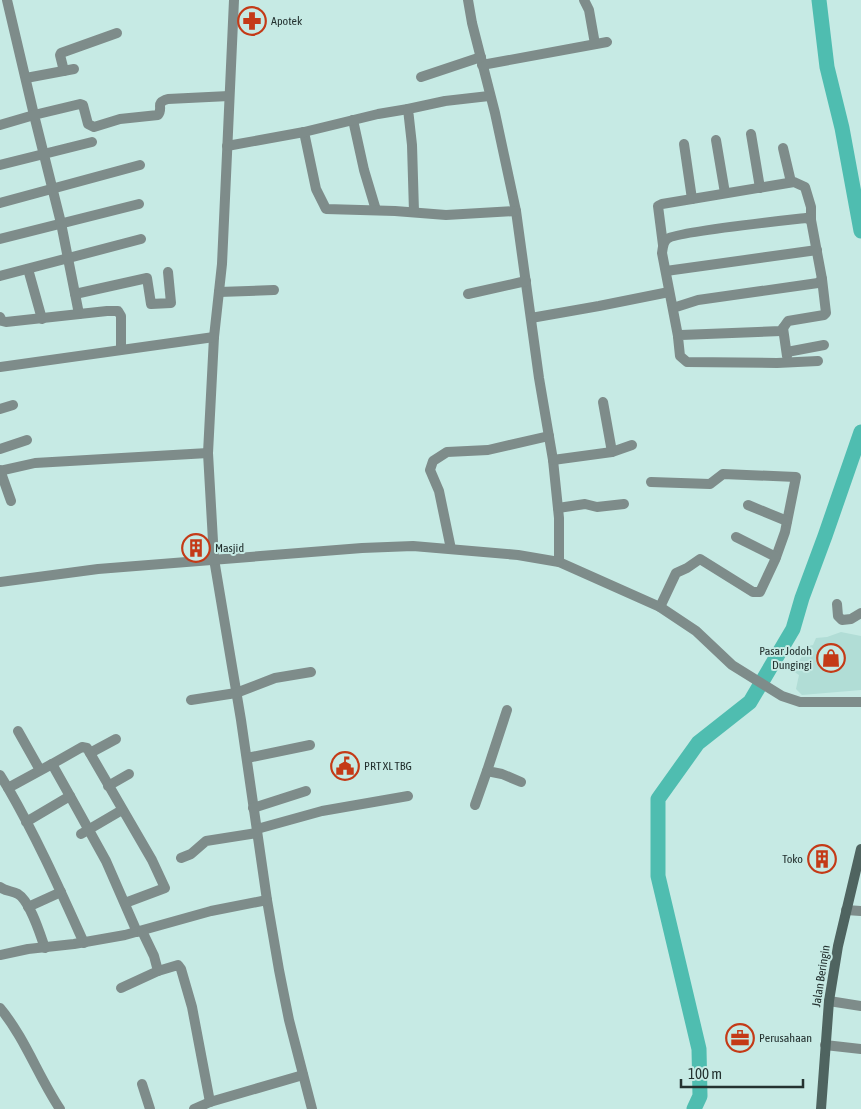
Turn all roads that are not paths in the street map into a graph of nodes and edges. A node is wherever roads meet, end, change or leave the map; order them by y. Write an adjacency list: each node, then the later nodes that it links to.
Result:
1 (7, 0): 9 (street)
2 (234, 0): 11 (street)
3 (468, 0): 8 (street)
4 (584, 0): 7 (street)
5 (117, 34): 9 (street)
6 (607, 42): 7 (street)
7 (596, 44): 8 (street)
8 (482, 61): 10 (street); 12 (street)
9 (26, 78): 14 (street)
10 (421, 78)
11 (229, 96): 14 (street); 22 (street)
12 (489, 96): 13 (street); 35 (street)
13 (408, 109): 15 (street); 36 (street)
14 (34, 115): 16 (street); 24 (street)
15 (353, 120): 17 (street); 34 (street)
16 (0, 125)
17 (304, 132): 22 (street); 34 (street)
18 (751, 134): 28 (street)
19 (716, 140): 30 (street)
20 (92, 142): 24 (street)
21 (684, 144): 31 (street)
22 (227, 146): 51 (street)
23 (783, 148): 27 (street)
24 (45, 154): 26 (street); 29 (street)
25 (140, 165): 29 (street)
26 (0, 166)
27 (791, 182): 28 (street); 37 (street)
28 (760, 188): 30 (street)
29 (53, 189): 32 (street); 38 (street)
30 (725, 193): 31 (street)
31 (692, 199): 41 (street)
32 (0, 203)
33 (139, 204): 38 (street)
34 (376, 210): 36 (street)
35 (516, 211): 36 (street); 49 (street)
36 (414, 212)
37 (811, 220): 41 (street); 42 (street)
38 (60, 222): 39 (street); 43 (street)
39 (0, 238)
40 (141, 239): 43 (street)
41 (663, 245): 45 (street)
42 (817, 250): 45 (street); 48 (street)
43 (68, 259): 44 (street); 53 (street)
44 (28, 269): 47 (street); 59 (street)
45 (666, 271): 52 (street)
46 (168, 272): 53 (street)
47 (0, 276)
48 (822, 279): 55 (street); 60 (street)
49 (526, 281): 54 (street); 58 (street)
50 (274, 290): 51 (street)
51 (219, 292): 62 (street)
52 (669, 292): 55 (street); 58 (street)
53 (75, 294): 56 (street)
54 (468, 294)
55 (673, 308): 61 (street)
56 (79, 314): 59 (street); 64 (street)
57 (0, 317): 59 (street)
58 (532, 318): 71 (street)
59 (42, 319)
60 (783, 328): 61 (street); 65 (street)
61 (678, 336): 65 (street)
62 (214, 337): 64 (street); 76 (street)
63 (824, 345): 65 (street)
64 (121, 349): 67 (street)
65 (787, 357): 66 (street)
66 (818, 361)
67 (0, 367)
68 (603, 402): 75 (street)
69 (14, 405): 70 (street)
70 (0, 409)
71 (549, 436): 77 (street); 86 (street)
72 (27, 440): 74 (street)
73 (632, 445): 75 (street)
74 (0, 449)
75 (612, 452): 77 (street)
76 (208, 453): 78 (street); 88 (street)
77 (553, 460): 83 (street)
78 (0, 470): 80 (street)
79 (651, 482): 84 (street)
80 (11, 501)
81 (624, 504): 83 (street)
82 (748, 506): 84 (street)
83 (558, 508): 89 (street)
84 (787, 521): 87 (street)
85 (736, 537): 87 (street)
86 (452, 549): 88 (street); 89 (street)
87 (776, 556): 92 (street)
88 (214, 559): 90 (street); 95 (street)
89 (559, 562): 92 (street)
90 (0, 582)
91 (837, 604): 93 (street)
92 (660, 607): 97 (street)
93 (861, 613)
94 (311, 672): 95 (street)
95 (236, 693): 96 (street); 103 (street)
96 (191, 700)
97 (861, 702)
98 (507, 710): 106 (street)
99 (18, 730): 105 (street)
100 (116, 739): 102 (street)
101 (310, 745): 103 (street)
102 (90, 753): 104 (street); 110 (street)
103 (246, 758): 116 (street)
104 (52, 764): 105 (street); 113 (street)
105 (40, 770): 111 (street)
106 (487, 771): 109 (street); 115 (street)
107 (129, 774): 110 (street)
108 (0, 775): 111 (street)
109 (521, 782)
110 (108, 786): 117 (street)
111 (8, 788): 118 (street)
112 (306, 791): 116 (street)
113 (70, 796): 118 (street); 120 (street)
114 (408, 796): 119 (street)
115 (475, 805)
116 (253, 808): 119 (street)
117 (122, 810): 120 (street); 126 (street)
118 (26, 822): 124 (street)
119 (257, 831): 122 (street); 125 (street)
120 (85, 832): 126 (street)
121 (861, 849): 128 (street, Jalan Beringin)
122 (181, 858)
123 (0, 887): 127 (street)
124 (61, 892): 127 (street); 131 (street)
125 (267, 900): 130 (street); 141 (street)
126 (125, 903): 130 (street)
127 (28, 907): 132 (street)
128 (846, 910): 129 (street); 136 (street, Jalan Beringin)
129 (861, 910)
130 (136, 927): 131 (street); 134 (street)
131 (84, 943): 132 (street)
132 (44, 948): 133 (street)
133 (0, 954)
134 (158, 971): 135 (street); 143 (street)
135 (121, 988)
136 (829, 1001): 137 (street); 139 (street, Jalan Beringin)
137 (861, 1006)
138 (0, 1008): 144 (street)
139 (825, 1045): 140 (street); 148 (street, Jalan Beringin)
140 (861, 1048)
141 (303, 1075): 143 (street); 147 (street)
142 (142, 1084): 145 (street)
143 (210, 1102): 146 (street)
144 (60, 1109)
145 (150, 1109)
146 (194, 1109)
147 (312, 1109)
148 (821, 1109)

